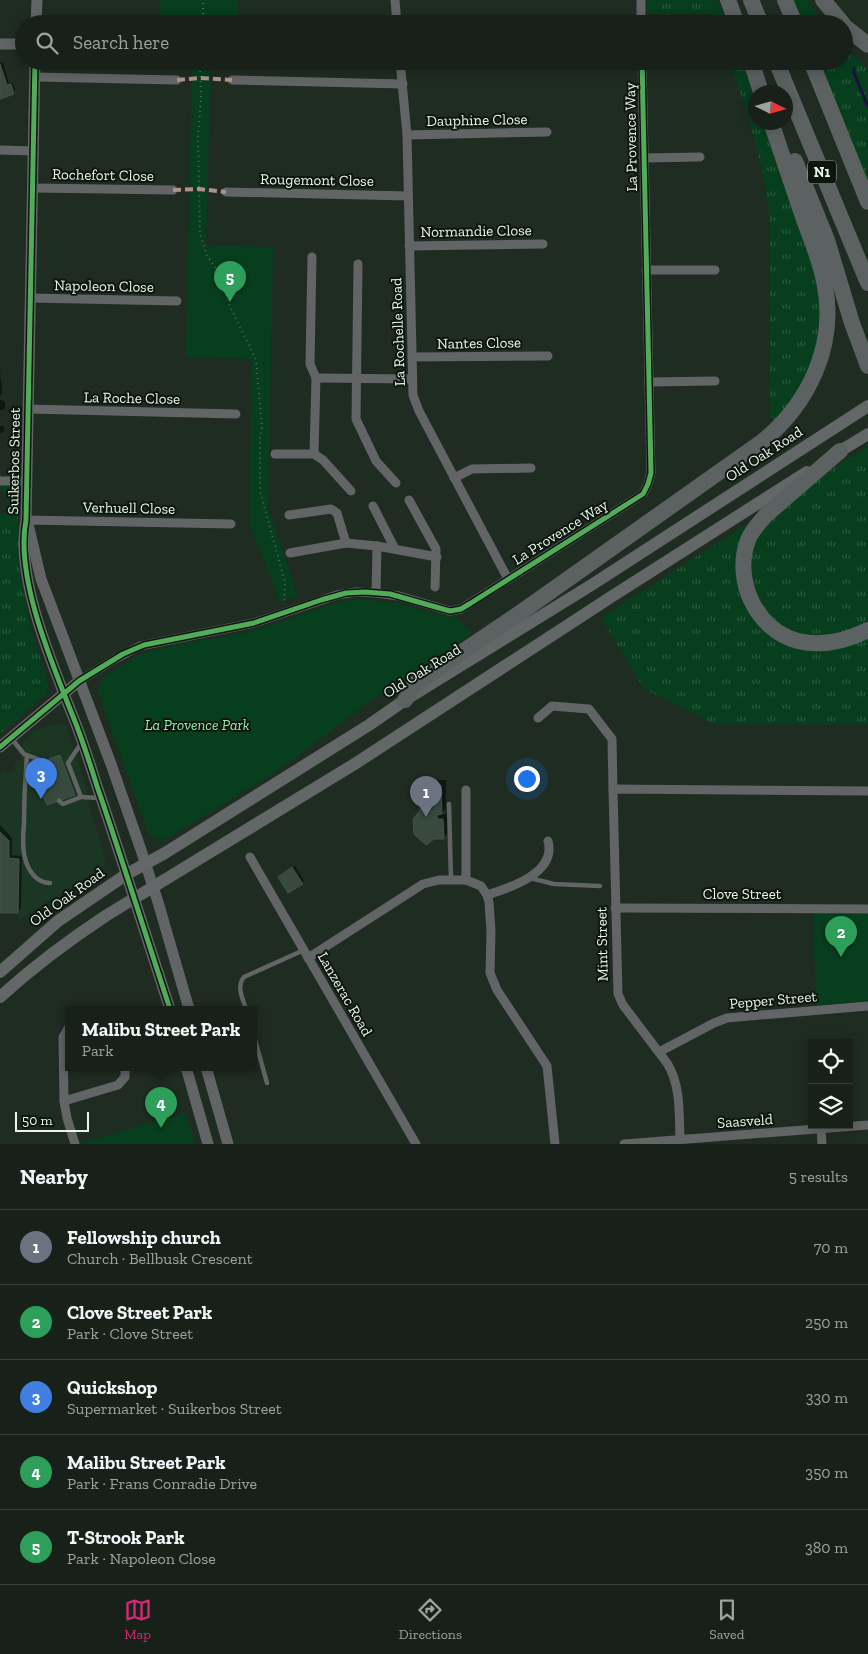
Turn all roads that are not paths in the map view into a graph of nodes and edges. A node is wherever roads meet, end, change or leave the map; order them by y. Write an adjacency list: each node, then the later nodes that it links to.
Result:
1 (37, 0): 8 (street)
2 (395, 0): 9 (street)
3 (641, 0): 10 (street)
4 (728, 0): 11 (highway)
5 (751, 0): 12 (highway)
6 (786, 0): 13 (highway)
7 (823, 0): 14 (highway)
8 (36, 15)
9 (396, 15)
10 (641, 15)
11 (734, 15)
12 (757, 15)
13 (792, 15)
14 (835, 15)
15 (853, 33): 18 (highway)
16 (0, 44): 17 (street)
17 (15, 44)
18 (868, 45)
19 (35, 70): 26 (street, Suikerbos Street)
20 (401, 70): 29 (street, La Rochelle Road)
21 (642, 70): 39 (street, La Provence Way)
22 (755, 70): 30 (highway)
23 (756, 70): 31 (highway)
24 (780, 70): 51 (highway, N1)
25 (814, 70): 44 (highway, N1)
26 (35, 77): 27 (street); 37 (street, Suikerbos Street)
27 (177, 80)
28 (232, 80): 29 (street)
29 (403, 84): 35 (street, La Rochelle Road)
30 (759, 85)
31 (763, 85)
32 (774, 130): 91 (highway)
33 (782, 130): 56 (highway)
34 (547, 132): 35 (street, Dauphine Close)
35 (407, 135): 43 (street, La Rochelle Road)
36 (0, 150): 37 (street)
37 (34, 151): 40 (street, Suikerbos Street)
38 (700, 157): 39 (street)
39 (644, 158): 49 (street, La Provence Way)
40 (33, 188): 41 (street, Rochefort Close); 52 (street, Suikerbos Street)
41 (173, 190)
42 (226, 192): 43 (street, Rougemont Close)
43 (408, 196): 46 (street, La Rochelle Road)
44 (868, 202)
45 (543, 244): 46 (street, Normandie Close)
46 (409, 246): 55 (street, La Rochelle Road)
47 (312, 257): 57 (street)
48 (358, 264): 58 (street)
49 (646, 270): 50 (street); 61 (street, La Provence Way)
50 (715, 270)
51 (868, 283)
52 (30, 298): 53 (street, Napoleon Close); 63 (street, Suikerbos Street)
53 (177, 301)
54 (548, 356): 55 (street, Nantes Close)
55 (412, 357): 59 (street, La Rochelle Road)
56 (868, 366)
57 (316, 378): 58 (street); 68 (street)
58 (357, 378): 59 (street); 73 (street)
59 (412, 379): 70 (street, La Rochelle Road)
60 (715, 381): 61 (street)
61 (649, 382): 85 (street, La Provence Way)
62 (868, 406): 91 (main road, Old Oak Road)
63 (28, 409): 64 (street, La Roche Close); 72 (street, Suikerbos Street)
64 (236, 414)
65 (868, 434): 66 (main road)
66 (840, 451): 88 (highway); 114 (main road)
67 (275, 454): 68 (street)
68 (314, 454): 74 (street)
69 (531, 468): 70 (street)
70 (454, 478): 85 (street, La Rochelle Road)
71 (0, 481): 72 (street)
72 (26, 481): 78 (street, Suikerbos Street)
73 (396, 483)
74 (351, 491)
75 (409, 500): 84 (street)
76 (372, 506): 82 (street)
77 (289, 515): 80 (street)
78 (26, 520): 79 (street, Verhuell Close); 89 (street, Suikerbos Street); 90 (street, Suikerbos Street)
79 (231, 524)
80 (346, 542): 81 (street); 83 (street)
81 (377, 546): 82 (street); 87 (street)
82 (395, 549): 84 (street)
83 (290, 553)
84 (437, 557): 86 (street)
85 (508, 579): 87 (street, La Provence Way)
86 (435, 587)
87 (376, 592): 89 (street, La Provence Way)
88 (868, 630)
89 (79, 681): 90 (street); 107 (street, Suikerbos Street)
90 (64, 693): 93 (street); 94 (street, Suikerbos Street)
91 (405, 700): 107 (main road, Old Oak Road)
92 (538, 718): 98 (street, Mint Street)
93 (11, 738): 95 (street); 96 (lane)
94 (82, 742): 101 (lane); 102 (street, Suikerbos Street)
95 (0, 747)
96 (27, 756): 97 (lane); 112 (lane)
97 (52, 784)
98 (613, 789): 100 (street); 117 (street, Mint Street)
99 (466, 790): 111 (street)
100 (868, 791)
101 (81, 797): 102 (lane); 103 (lane)
102 (101, 798): 108 (street, Suikerbos Street)
103 (59, 801)
104 (449, 804): 110 (lane)
105 (548, 841): 109 (street)
106 (250, 858): 119 (street, Lanzerac Road)
107 (145, 865): 108 (main road, Old Oak Road); 114 (street, Suikerbos Street)
108 (127, 874): 116 (street, Suikerbos Street); 120 (main road, Old Oak Road)
109 (529, 878): 113 (lane); 115 (street)
110 (451, 880): 111 (street); 119 (street)
111 (466, 880): 115 (street)
112 (50, 883)
113 (600, 886)
114 (153, 888): 116 (main road); 123 (street, Suikerbos Street)
115 (487, 894): 143 (street)
116 (135, 897): 121 (main road); 122 (street, Suikerbos Street)
117 (615, 908): 118 (street, Clove Street); 128 (street, Mint Street)
118 (868, 909)
119 (306, 954): 124 (lane); 142 (street, Lanzerac Road)
120 (0, 972)
121 (0, 997)
122 (169, 1006)
123 (188, 1006)
124 (245, 1006)
125 (868, 1006): 128 (street, Pepper Street)
126 (65, 1033): 133 (street)
127 (257, 1047): 132 (lane)
128 (659, 1052): 138 (street, Mint Street)
129 (125, 1071): 133 (street)
130 (187, 1071): 140 (street)
131 (207, 1071): 141 (street)
132 (267, 1083)
133 (64, 1101): 139 (street)
134 (868, 1125): 135 (street, Saasveld)
135 (853, 1126)
136 (808, 1129): 138 (street, Saasveld)
137 (821, 1129): 145 (street)
138 (680, 1139): 144 (street, Saasveld)
139 (75, 1144)
140 (208, 1144)
141 (228, 1144)
142 (416, 1144)
143 (555, 1144)
144 (624, 1144)
145 (822, 1144)

